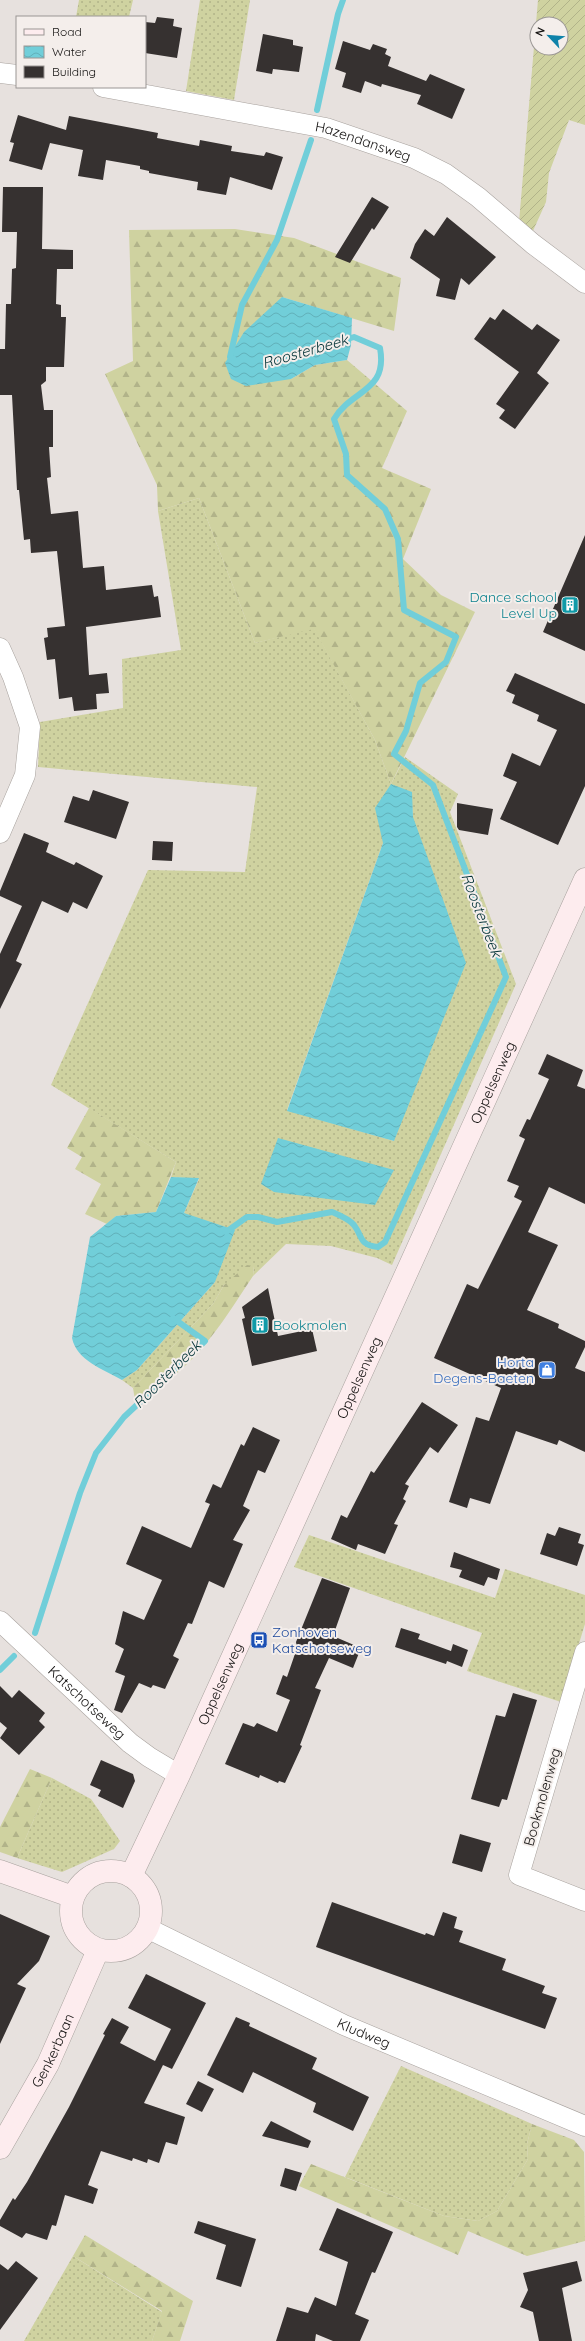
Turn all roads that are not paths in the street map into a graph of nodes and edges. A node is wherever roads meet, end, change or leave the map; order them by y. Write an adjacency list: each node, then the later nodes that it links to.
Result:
1 (0, 72): 2 (street)
2 (16, 75)
3 (108, 88): 4 (street, Hazendansweg)
4 (585, 283)
5 (0, 648): 6 (street)
6 (0, 833)
7 (585, 879): 10 (street, Oppelsenweg)
8 (0, 1621): 10 (street, Katschotseweg)
9 (585, 1652): 14 (street, Bookmolenweg)
10 (179, 1775): 12 (street, Oppelsenweg)
11 (0, 1871): 13 (street)
12 (130, 1876): 13 (street); 15 (street)
13 (73, 1897): 16 (street)
14 (585, 1901)
15 (147, 1928): 16 (street); 17 (street, Kludweg)
16 (98, 1950): 18 (street, Genkerbaan)
17 (585, 2126)
18 (0, 2148)

